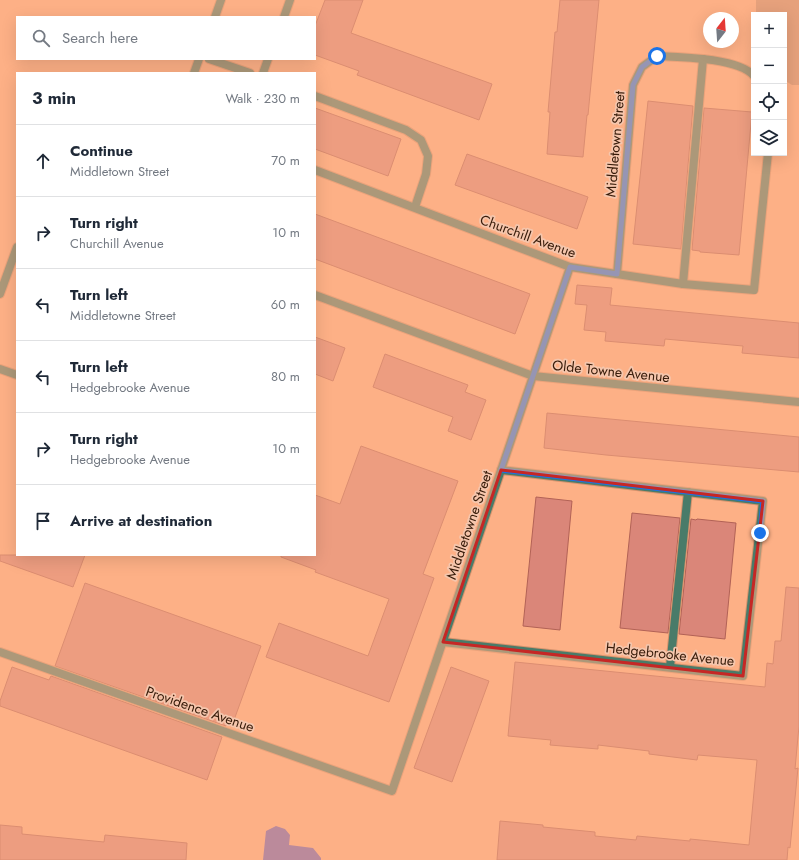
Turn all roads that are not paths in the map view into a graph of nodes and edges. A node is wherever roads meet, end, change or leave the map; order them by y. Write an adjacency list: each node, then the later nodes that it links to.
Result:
1 (221, 0): 3 (street)
2 (290, 0): 4 (street)
3 (215, 16)
4 (284, 16)
5 (703, 59): 12 (street, Middletown Street); 19 (street, Middletown Street); 20 (street)
6 (200, 60): 9 (street)
7 (212, 60): 10 (street)
8 (268, 60): 11 (street)
9 (194, 72)
10 (247, 72)
11 (263, 72)
12 (751, 73)
13 (316, 96): 16 (street)
14 (768, 156): 20 (street, Churchill Avenue)
15 (316, 170): 16 (street, Churchill Avenue)
16 (415, 207): 18 (street, Churchill Avenue)
17 (16, 250): 21 (street)
18 (570, 267): 19 (street, Churchill Avenue); 25 (street, Middletowne Street)
19 (617, 274): 20 (street, Churchill Avenue)
20 (683, 284)
21 (0, 294)
22 (316, 295): 25 (street, Olde Towne Avenue)
23 (0, 368): 24 (street)
24 (16, 375)
25 (533, 376): 26 (street, Olde Towne Avenue); 27 (street, Middletowne Street)
26 (799, 402)
27 (501, 470): 28 (street, Hedgebrooke Avenue); 29 (street, Middletowne Street)
28 (688, 492): 31 (street); 31 (street, Hedgebrooke Avenue)
29 (443, 642): 31 (street, Hedgebrooke Avenue); 32 (street, Middletowne Street)
30 (0, 652): 32 (street, Providence Avenue)
31 (670, 668)
32 (392, 791)

